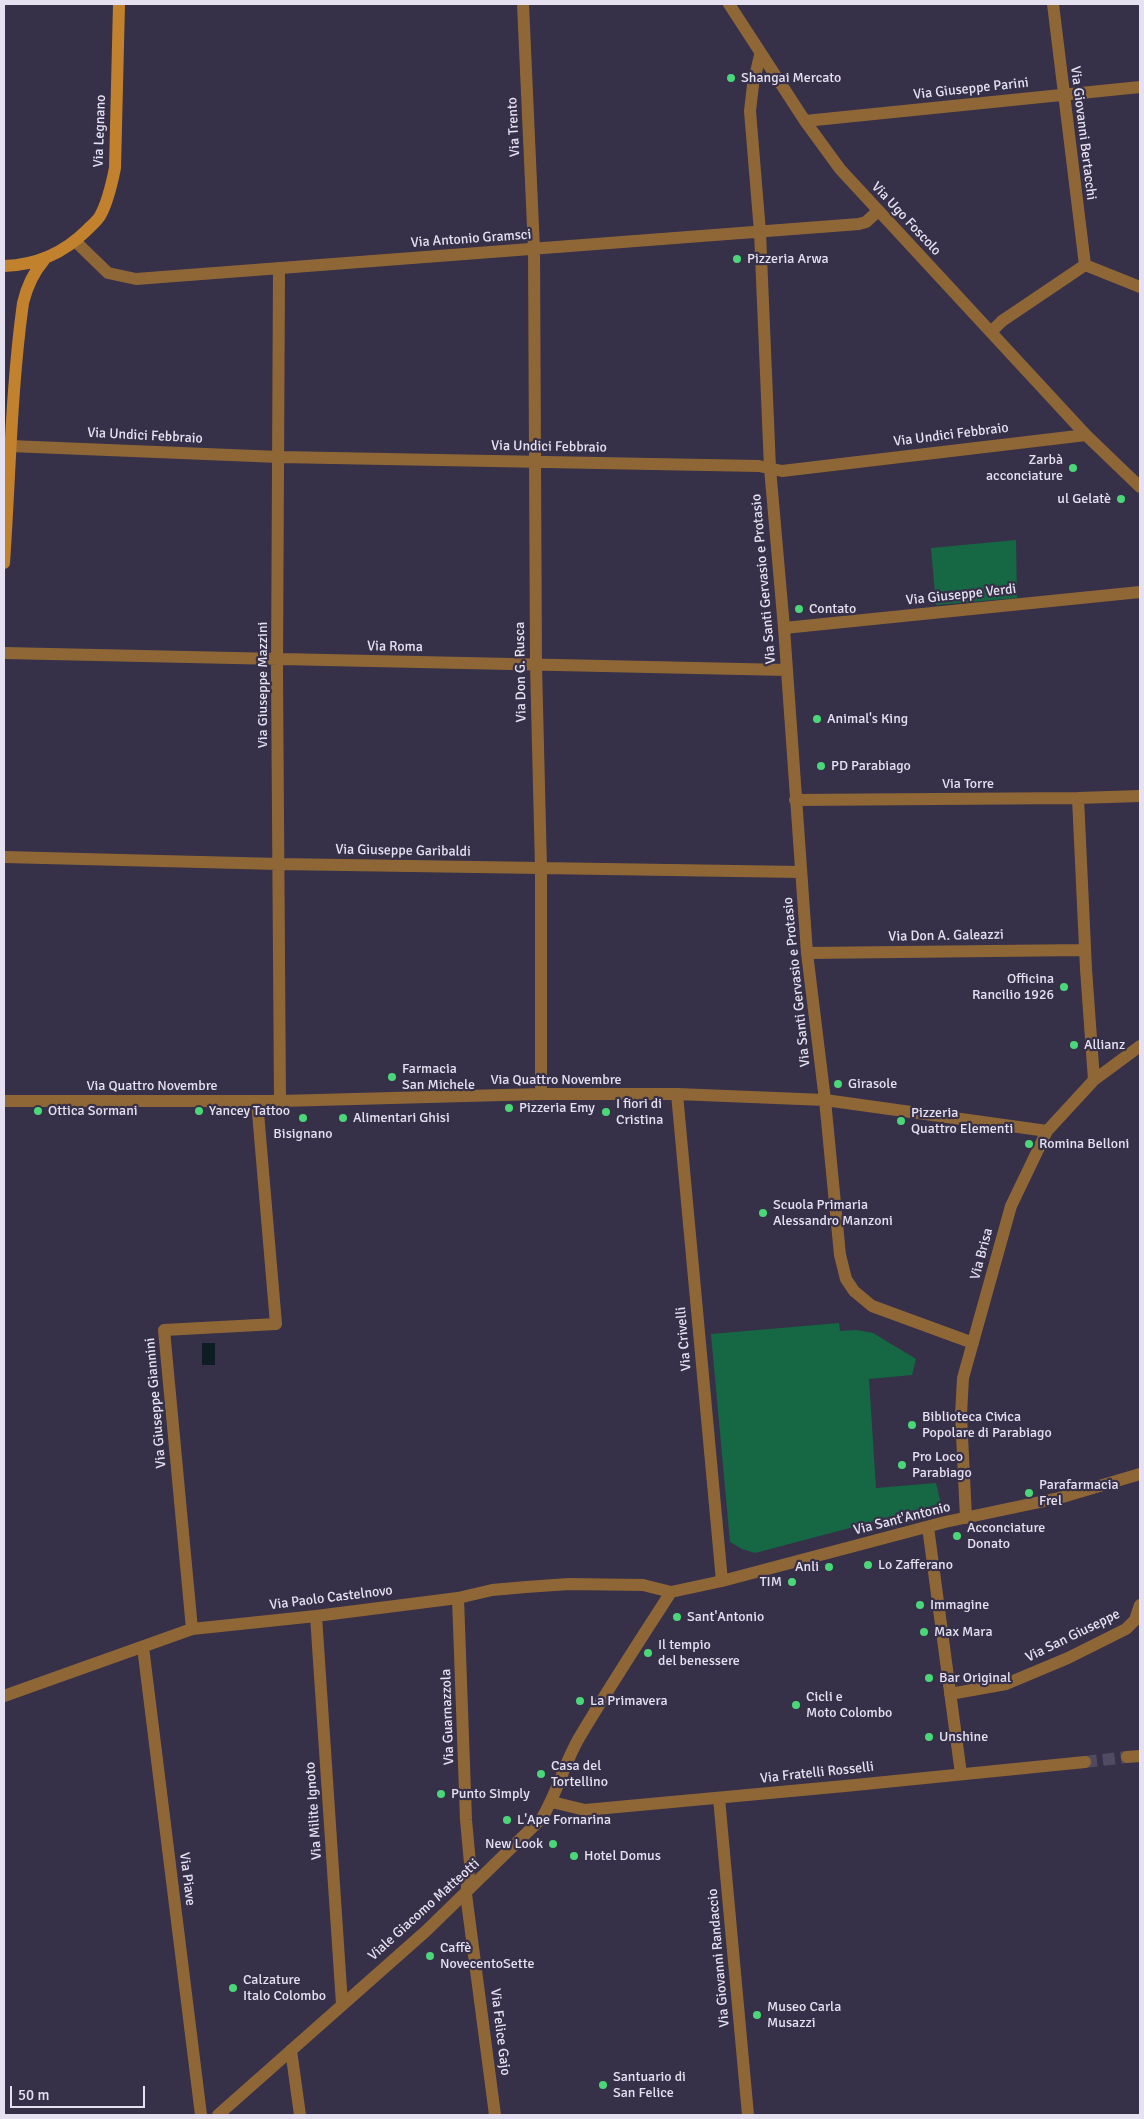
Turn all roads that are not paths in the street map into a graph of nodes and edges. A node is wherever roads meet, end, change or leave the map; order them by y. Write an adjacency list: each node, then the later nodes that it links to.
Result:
1 (119, 4): 11 (street, Via Legnano)
2 (523, 4): 12 (street, Via Trento)
3 (729, 4): 5 (street, Via Ugo Foscolo)
4 (1053, 4): 7 (street, Via Giovanni Bertacchi)
5 (760, 54): 8 (street, Via Ugo Foscolo); 10 (street, Via Santi Gervasio e Protasio)
6 (1140, 87): 7 (street, Via Giuseppe Parini)
7 (1063, 95): 8 (street, Via Giuseppe Parini); 14 (street, Via Giovanni Bertacchi)
8 (805, 121): 9 (street, Via Ugo Foscolo)
9 (878, 212): 10 (street, Via Antonio Gramsci); 18 (street, Via Ugo Foscolo)
10 (760, 232): 12 (street, Via Antonio Gramsci); 23 (street, Via Santi Gervasio e Protasio)
11 (75, 241): 13 (street, Via Legnano); 16 (street, Via Antonio Gramsci)
12 (534, 249): 16 (street, Via Antonio Gramsci); 22 (street, Via Don G. Rusca)
13 (44, 260): 15 (street); 20 (street)
14 (1086, 265): 17 (street); 18 (street)
15 (4, 266)
16 (279, 268): 21 (street, Via Giuseppe Mazzini)
17 (1140, 287)
18 (992, 331): 19 (street, Via Ugo Foscolo)
19 (1086, 435): 23 (street, Via Undici Febbraio); 24 (street, Via Ugo Foscolo)
20 (10, 446): 21 (street, Via Undici Febbraio); 25 (street)
21 (279, 458): 22 (street, Via Undici Febbraio); 29 (street, Via Giuseppe Mazzini)
22 (535, 462): 23 (street, Via Undici Febbraio); 30 (street, Via Don G. Rusca)
23 (770, 468): 27 (street, Via Santi Gervasio e Protasio)
24 (1140, 487)
25 (4, 563)
26 (1140, 592): 27 (street, Via Giuseppe Verdi)
27 (784, 628): 31 (street, Via Santi Gervasio e Protasio)
28 (4, 654): 29 (street, Via Roma)
29 (278, 660): 30 (street, Via Roma); 36 (street, Via Giuseppe Mazzini)
30 (536, 665): 31 (street, Via Roma); 37 (street, Via Don G. Rusca)
31 (787, 670): 34 (street, Via Santi Gervasio e Protasio)
32 (1140, 796): 33 (street, Via Torre)
33 (1078, 798): 34 (street, Via Torre); 39 (street)
34 (795, 800): 38 (street, Via Santi Gervasio e Protasio)
35 (4, 857): 36 (street, Via Giuseppe Garibaldi)
36 (278, 864): 37 (street, Via Giuseppe Garibaldi); 48 (street, Via Giuseppe Mazzini)
37 (541, 868): 38 (street, Via Giuseppe Garibaldi); 43 (street, Via Don G. Rusca)
38 (801, 872): 40 (street, Via Santi Gervasio e Protasio)
39 (1085, 950): 40 (street, Via Don A. Galeazzi); 42 (street)
40 (807, 953): 46 (street, Via Santi Gervasio e Protasio)
41 (1140, 1046): 42 (street, Via Brisa)
42 (1094, 1080): 49 (street, Via Brisa)
43 (541, 1094): 44 (street, Via Quattro Novembre); 48 (street, Via Quattro Novembre)
44 (677, 1094): 46 (street, Via Quattro Novembre); 54 (street, Via Crivelli)
45 (4, 1100): 47 (street, Via Quattro Novembre)
46 (825, 1100): 49 (street, Via Quattro Novembre); 50 (street, Via Santi Gervasio e Protasio)
47 (257, 1101): 48 (street, Via Quattro Novembre); 59 (street, Via Giuseppe Giannini)
48 (280, 1101)
49 (1047, 1131): 50 (street, Via Brisa)
50 (973, 1343): 52 (street, Via Brisa)
51 (1140, 1474): 52 (street, Via Sant'Antonio)
52 (966, 1518): 53 (street, Via Sant'Antonio)
53 (928, 1527): 54 (street, Via Sant'Antonio); 61 (street)
54 (722, 1581): 55 (street, Via Sant'Antonio)
55 (671, 1592): 56 (street, Via Paolo Castelnovo); 66 (street, Viale Giacomo Matteotti)
56 (458, 1598): 58 (street, Via Paolo Castelnovo); 67 (street, Via Guarnazzola)
57 (1140, 1605): 61 (street, Via San Giuseppe)
58 (316, 1616): 59 (street, Via Paolo Castelnovo); 68 (street, Via Milite Ignoto)
59 (192, 1629): 60 (street, Via Paolo Castelnovo)
60 (143, 1647): 62 (street, Via Paolo Castelnovo); 70 (street, Via Piave)
61 (950, 1694): 64 (street)
62 (4, 1696)
63 (1085, 1762): 64 (street, Via Fratelli Rosselli)
64 (961, 1774): 65 (street, Via Fratelli Rosselli)
65 (720, 1798): 66 (street, Via Fratelli Rosselli); 74 (street, Via Giovanni Randaccio)
66 (552, 1802): 67 (street, Viale Giacomo Matteotti)
67 (466, 1894): 68 (street, Viale Giacomo Matteotti); 73 (street, Via Felice Gajo)
68 (342, 2004): 69 (street, Viale Giacomo Matteotti)
69 (291, 2050): 71 (street, Viale Giacomo Matteotti); 72 (street)
70 (201, 2115)
71 (218, 2115)
72 (300, 2115)
73 (496, 2115)
74 (748, 2115)

